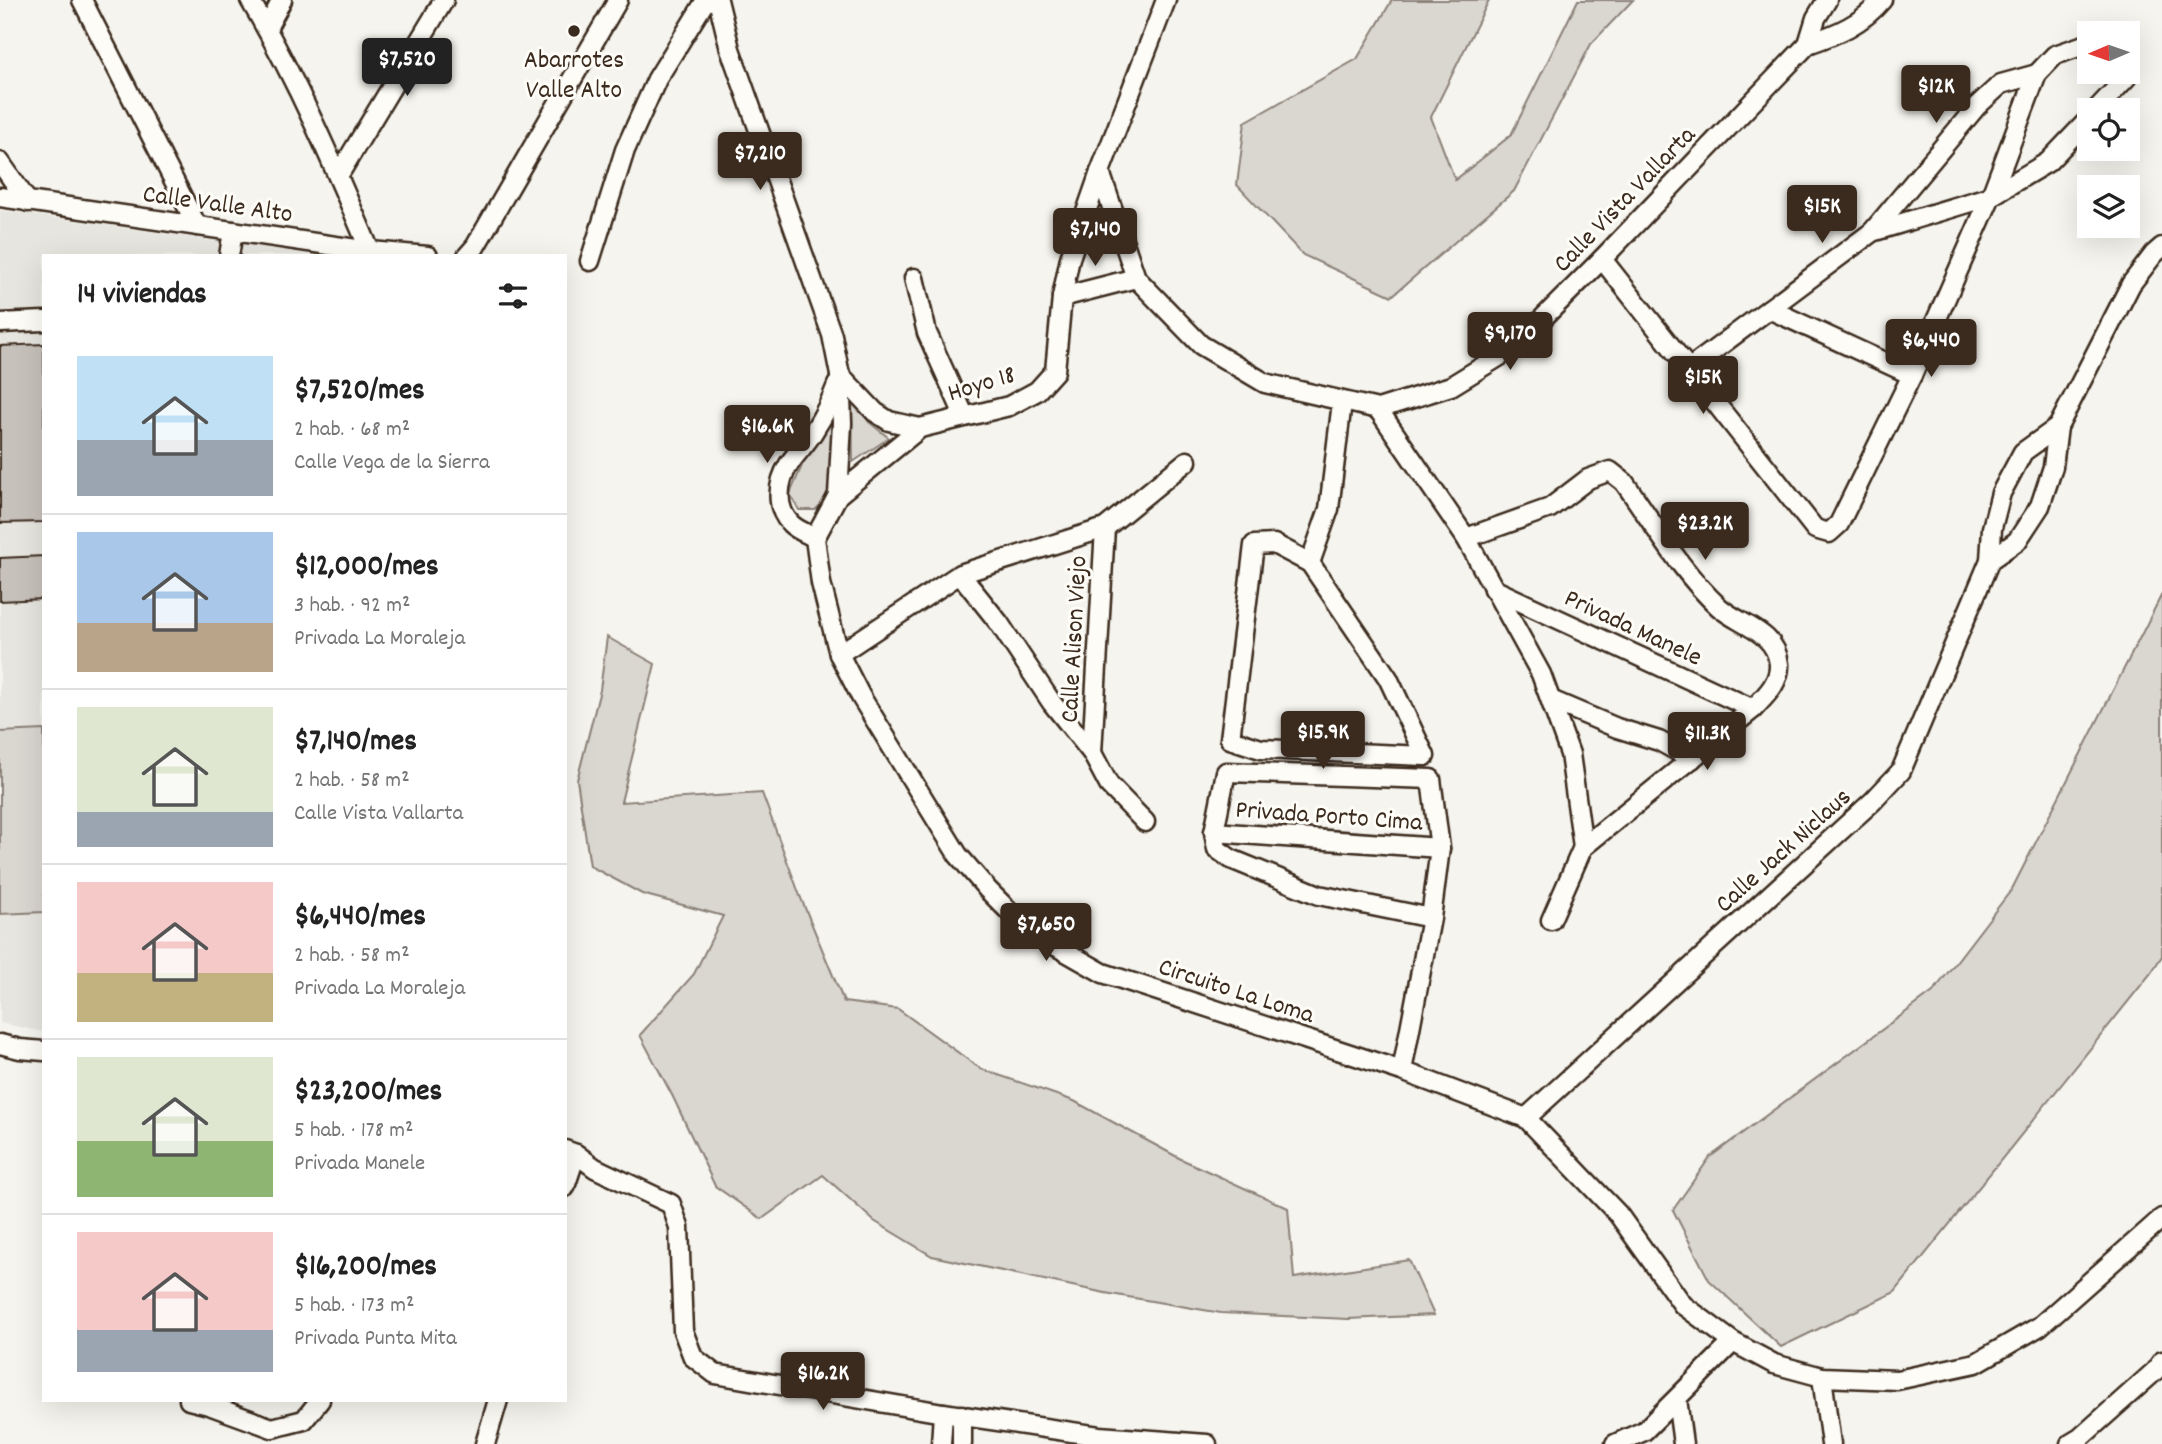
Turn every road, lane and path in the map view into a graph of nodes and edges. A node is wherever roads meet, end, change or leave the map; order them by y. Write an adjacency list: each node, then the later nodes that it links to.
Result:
1 (82, 0): 24 (street)
2 (250, 0): 11 (street)
3 (282, 0): 11 (street)
4 (443, 0): 20 (street)
5 (618, 0): 31 (street)
6 (706, 0): 33 (street)
7 (718, 0): 41 (street)
8 (1166, 0): 19 (street, Hoyo 18)
9 (1827, 0): 12 (street, Calle Vista Vallarta)
10 (1882, 0): 12 (street, Calle Vista Vallarta)
11 (267, 28): 20 (street)
12 (1808, 44): 32 (street, Calle Vista Vallarta)
13 (2077, 47): 14 (street)
14 (2037, 75): 21 (street); 26 (street)
15 (2121, 84): 16 (street)
16 (2108, 98)
17 (2077, 132): 21 (street)
18 (0, 162): 23 (street)
19 (1100, 172): 35 (street, Calle Vista Vallarta); 36 (street, Hoyo 18)
20 (338, 176): 28 (street)
21 (1991, 196): 26 (street); 42 (street)
22 (0, 197): 23 (street, Calle Valle Alto)
23 (28, 201): 24 (street, Calle Valle Alto)
24 (197, 226): 25 (street, Calle Valle Alto)
25 (233, 231): 28 (street, Calle Valle Alto); 29 (street)
26 (1872, 232): 37 (street)
27 (2162, 247): 46 (street, Calle Jack Niclaus)
28 (370, 251): 30 (street, Calle Valle Alto)
29 (229, 254)
30 (405, 254)
31 (469, 254)
32 (1602, 259): 40 (street); 44 (street, Calle Vista Vallarta)
33 (590, 261)
34 (914, 278): 45 (street)
35 (1136, 278): 36 (street); 43 (street, Calle Vista Vallarta)
36 (1062, 296): 45 (street, Hoyo 18)
37 (1769, 309): 40 (street); 42 (street)
38 (42, 321): 39 (street)
39 (0, 323)
40 (1690, 368): 42 (street)
41 (840, 375): 47 (street, Hoyo 18); 49 (street); 51 (street)
42 (1912, 375)
43 (1342, 402): 44 (street, Calle Vista Vallarta); 54 (street)
44 (1378, 409): 52 (street)
45 (964, 415): 47 (street, Hoyo 18)
46 (2058, 427): 53 (street, Calle Jack Niclaus); 53 (street, Calle Jack Niclaus)
47 (920, 428): 49 (street, Hoyo 18)
48 (1187, 461): 50 (street, Calle Alison Viejo)
49 (838, 495): 51 (street)
50 (1105, 528): 55 (street, Calle Alison Viejo); 60 (street, Calle Alison Viejo)
51 (815, 538): 57 (street, Circuito La Loma)
52 (1466, 538): 56 (street); 59 (street, Privada Manele)
53 (1990, 560): 71 (street, Calle Jack Niclaus)
54 (1310, 563): 54 (street)
55 (960, 574): 57 (street, Calle Alison Viejo); 60 (street, Calle Alison Viejo)
56 (1493, 589): 58 (street); 59 (street, Privada Manele)
57 (839, 654): 70 (street, Circuito La Loma)
58 (1551, 700): 61 (street); 64 (street)
59 (1754, 709): 61 (street, Privada Manele)
60 (1092, 753): 62 (street, Calle Alison Viejo)
61 (1692, 759): 64 (street, Privada Manele)
62 (1145, 822)
63 (1214, 832): 65 (street, Privada Porto Cima); 65 (street, Privada Porto Cima); 66 (street, Privada Porto Cima)
64 (1583, 847): 67 (street, Privada Manele)
65 (1440, 848): 66 (street, Privada Porto Cima)
66 (1431, 918): 70 (street, Privada Porto Cima)
67 (1551, 920)
68 (0, 1044): 69 (street)
69 (42, 1051)
70 (1402, 1071): 71 (street, Circuito La Loma)
71 (1526, 1118): 74 (street, Circuito La Loma)
72 (568, 1167): 81 (street)
73 (2162, 1218): 76 (street, Circuito La Loma)
74 (1733, 1342): 76 (street, Circuito La Loma); 77 (street)
75 (2162, 1361): 90 (street)
76 (1822, 1377): 89 (street)
77 (1677, 1399): 87 (street); 88 (street)
78 (194, 1402): 79 (street)
79 (318, 1402)
80 (497, 1402): 83 (street)
81 (943, 1413): 82 (street); 84 (street)
82 (962, 1415): 85 (street); 86 (street)
83 (485, 1444)
84 (941, 1444)
85 (962, 1444)
86 (1207, 1444)
87 (1615, 1444)
88 (1684, 1444)
89 (1831, 1444)
90 (2070, 1444)

